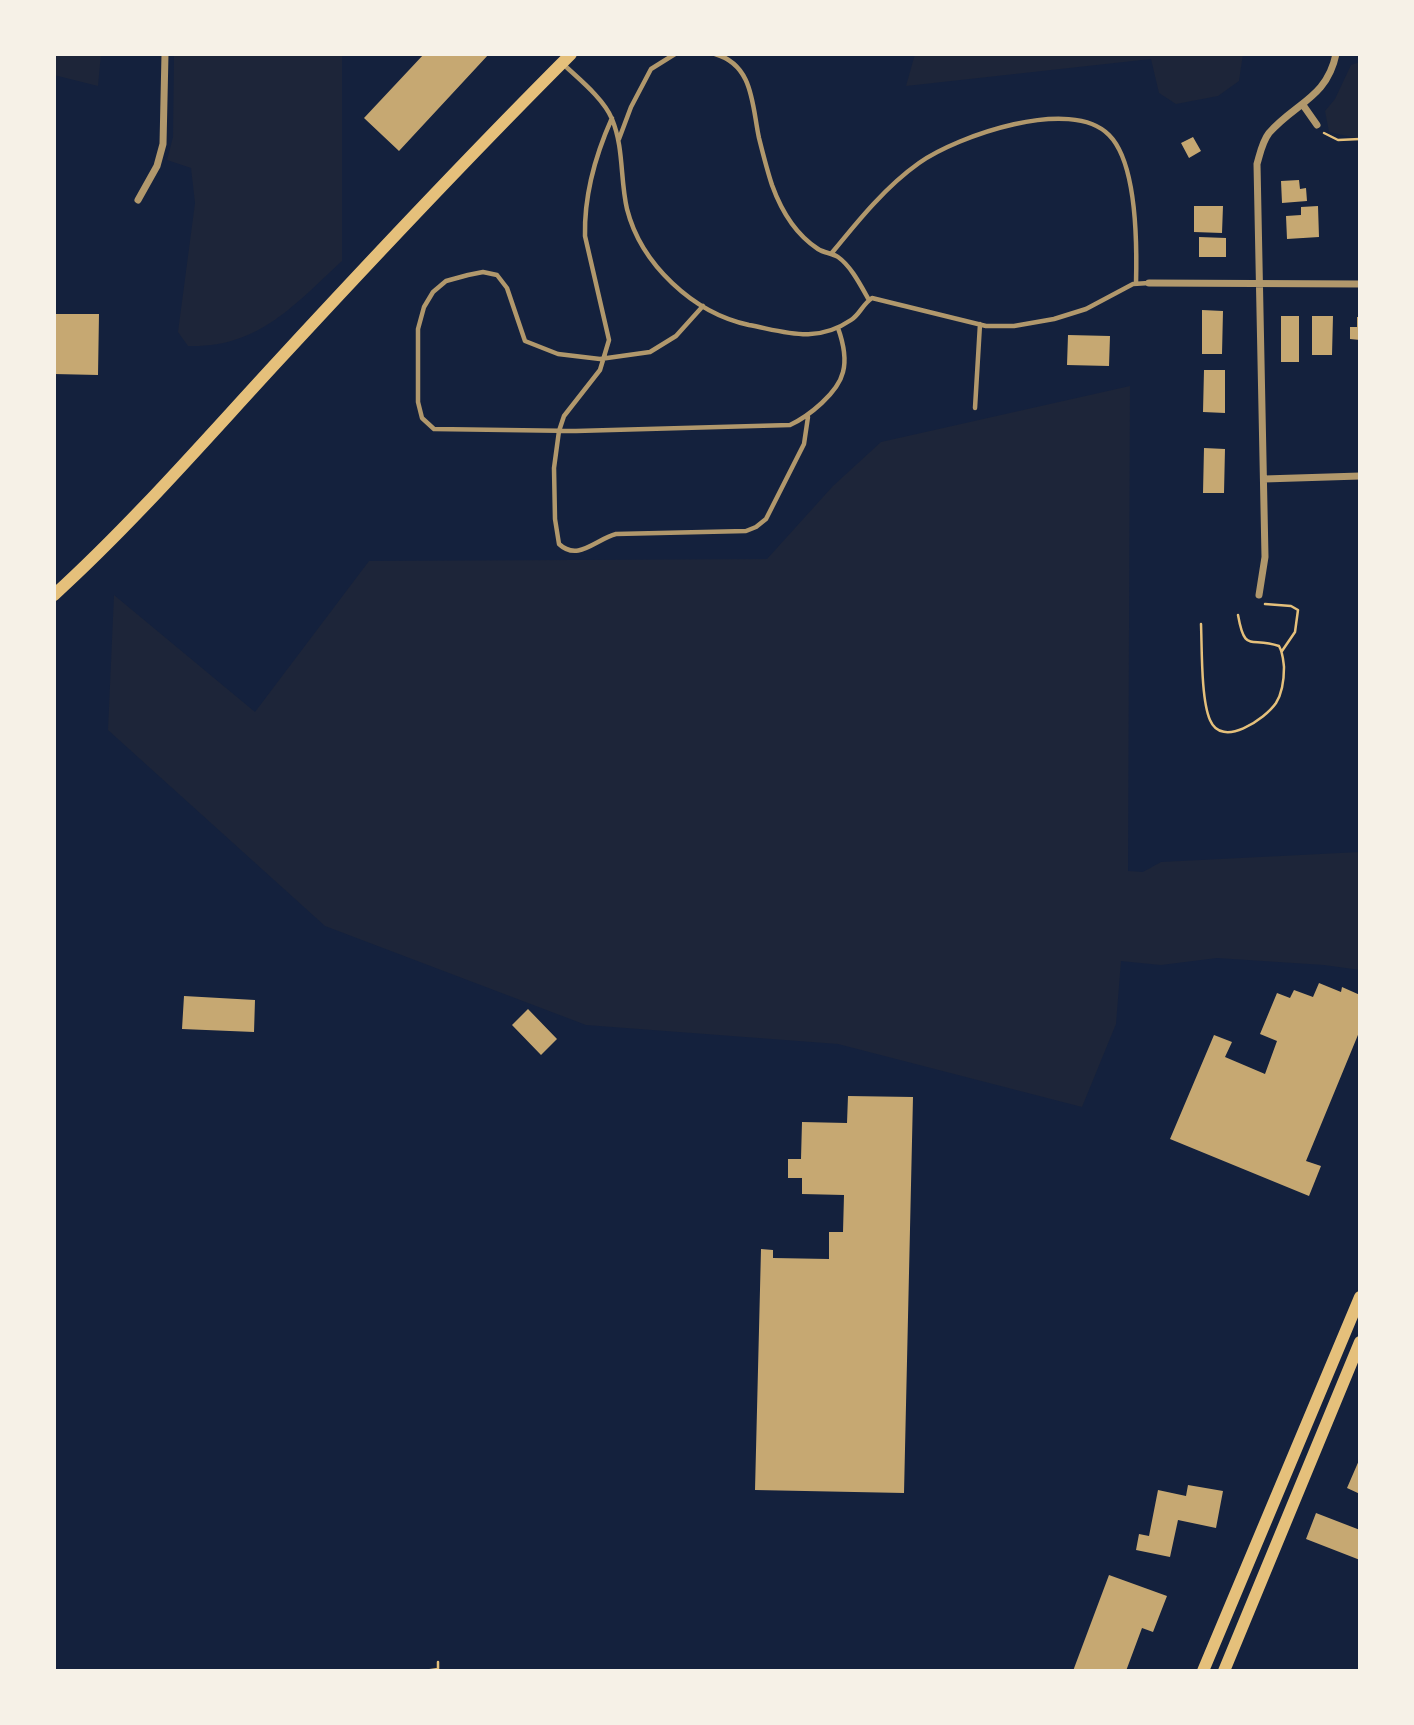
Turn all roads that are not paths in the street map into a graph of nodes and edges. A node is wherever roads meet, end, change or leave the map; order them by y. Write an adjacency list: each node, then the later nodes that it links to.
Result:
1 (165, 54): 10 (street)
2 (675, 54): 9 (lane)
3 (715, 54): 11 (lane)
4 (1336, 54): 6 (street)
5 (567, 59): 7 (lane); 26 (main road)
6 (1303, 105): 8 (street); 15 (street)
7 (612, 118): 9 (lane); 20 (lane)
8 (1317, 125)
9 (619, 140): 17 (lane)
10 (138, 200)
11 (831, 254): 13 (lane); 16 (lane)
12 (1149, 283): 13 (lane); 15 (street)
13 (1136, 284): 18 (lane)
14 (1360, 284): 15 (street)
15 (1259, 285): 25 (street)
16 (869, 300): 18 (lane); 19 (lane)
17 (703, 306): 19 (lane); 20 (lane)
18 (980, 324): 21 (lane)
19 (838, 328): 22 (lane)
20 (605, 359): 23 (lane); 23 (lane)
21 (975, 408)
22 (808, 417): 23 (lane); 23 (lane)
23 (559, 431)
24 (1360, 476): 25 (street)
25 (1264, 480): 27 (street)
26 (54, 595)
27 (1259, 595)
28 (1360, 1297): 30 (main road)
29 (1360, 1342): 31 (main road)
30 (1203, 1671)
31 (1224, 1671)

